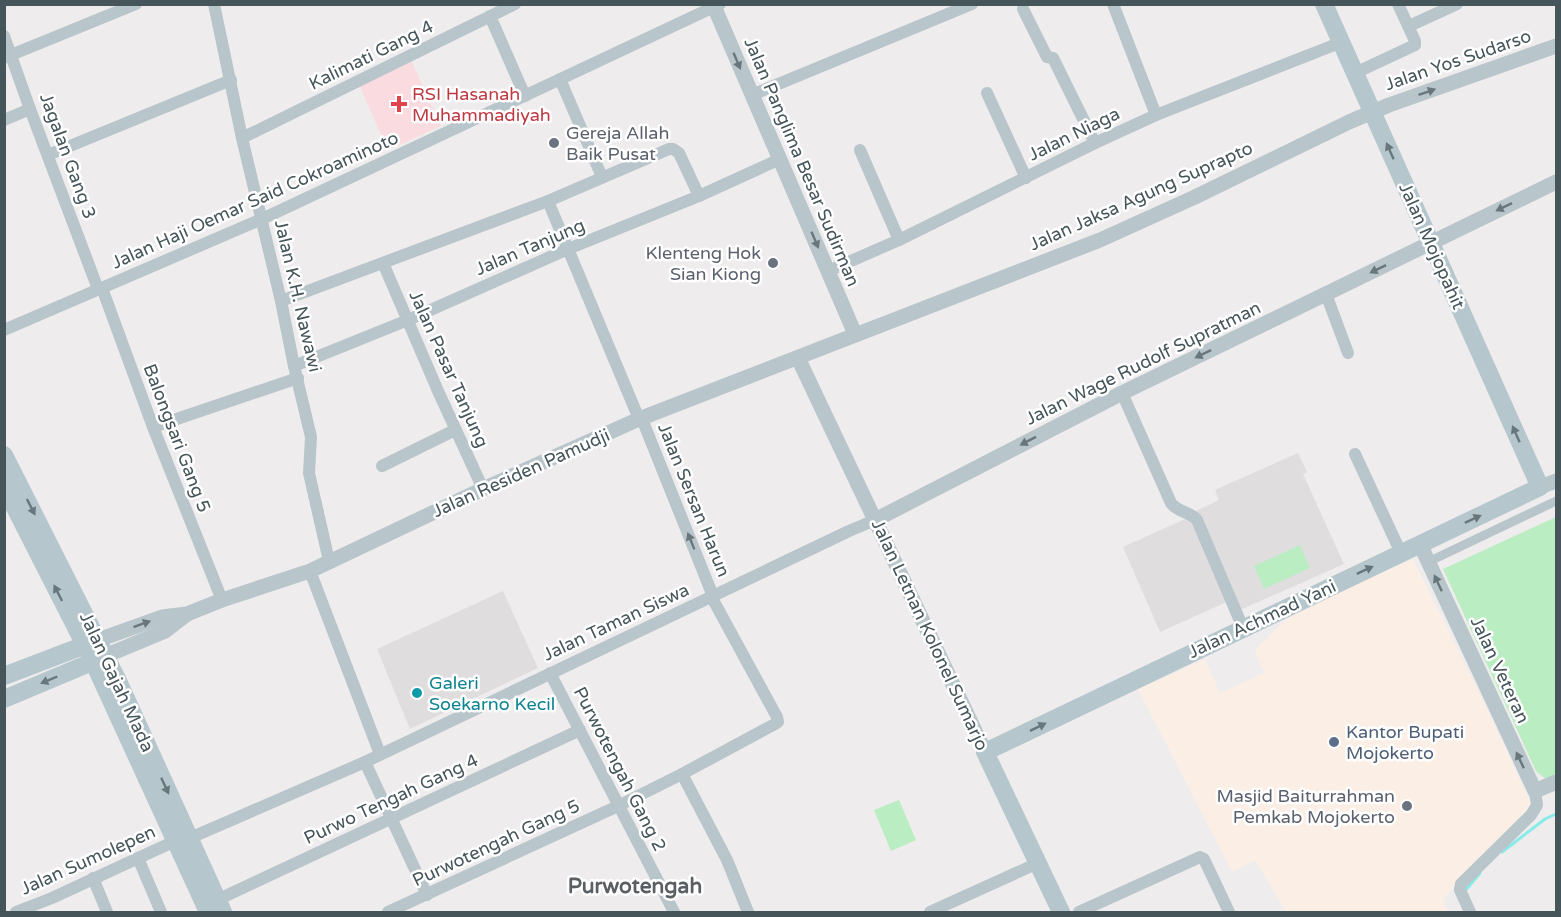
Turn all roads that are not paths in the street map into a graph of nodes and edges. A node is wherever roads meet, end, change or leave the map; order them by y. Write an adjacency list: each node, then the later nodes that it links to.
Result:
1 (136, 4): 16 (street)
2 (214, 4): 19 (street, Jalan K.H. Nawawi)
3 (515, 4): 11 (street, Kalimati Gang 4)
4 (972, 4): 21 (street)
5 (1113, 4): 25 (street)
6 (1324, 4): 14 (main road, Jalan Mojopahit)
7 (1398, 4): 12 (street)
8 (1457, 4): 12 (street)
9 (716, 5): 18 (street, Jalan Haji Oemar Said Cokroaminoto); 21 (street, Jalan Panglima Besar Sudirman, one-way to 21)
10 (1023, 9): 28 (street)
11 (490, 16): 22 (street); 27 (street, Kalimati Gang 4)
12 (1409, 26): 17 (street)
13 (4, 36): 16 (street, Jagalan Gang 3)
14 (1342, 42): 17 (main road, Jalan Mojopahit); 25 (street, Jalan Niaga)
15 (1557, 46): 24 (street, Jalan Yos Sudarso, one-way to 15)
16 (8, 56): 23 (street, Jagalan Gang 3)
17 (1356, 73): 24 (main road, Jalan Mojopahit)
18 (560, 79): 22 (street, Jalan Haji Oemar Said Cokroaminoto); 32 (street)
19 (231, 80): 27 (street, Jalan K.H. Nawawi); 30 (street)
20 (987, 93): 33 (street)
21 (752, 94): 31 (street, Jalan Panglima Besar Sudirman)
22 (525, 96): 37 (street, Jalan Haji Oemar Said Cokroaminoto)
23 (30, 109): 26 (street); 30 (street, Jagalan Gang 3)
24 (1372, 112): 39 (main road, Jalan Mojopahit, one-way to 24); 48 (street, Jalan Jaksa Agung Suprapto)
25 (1156, 115): 28 (street, Jalan Niaga)
26 (4, 120)
27 (242, 138): 37 (street, Jalan K.H. Nawawi)
28 (1095, 143): 33 (street, Jalan Niaga)
29 (860, 150): 38 (street)
30 (48, 155): 43 (street, Jagalan Gang 3)
31 (780, 159): 35 (street, Jalan Tanjung); 42 (street, Jalan Panglima Besar Sudirman, one-way to 42)
32 (602, 177): 35 (street); 36 (street)
33 (1026, 178): 38 (street, Jalan Niaga)
34 (1557, 182): 39 (street, Jalan Wage Rudolf Supratman, one-way to 39)
35 (699, 196): 40 (street, Jalan Tanjung)
36 (548, 201): 40 (street, Jalan Sersan Harun); 41 (street)
37 (262, 219): 43 (street, Jalan Haji Oemar Said Cokroaminoto); 45 (street, Jalan K.H. Nawawi)
38 (899, 240): 42 (street, Jalan Niaga)
39 (1430, 243): 44 (street, Jalan Wage Rudolf Supratman, one-way to 44); 59 (main road, Jalan Mojopahit, one-way to 39)
40 (568, 249): 46 (street, Jalan Tanjung); 53 (street, Jalan Sersan Harun)
41 (383, 263): 45 (street); 46 (street, Jalan Pasar Tanjung)
42 (828, 271): 48 (street, Jalan Panglima Besar Sudirman)
43 (100, 288): 47 (street, Jalan Haji Oemar Said Cokroaminoto); 54 (street, Balongsari Gang 5)
44 (1326, 294): 49 (street); 52 (street, Jalan Wage Rudolf Supratman, one-way to 52)
45 (281, 301): 51 (street, Jalan K.H. Nawawi)
46 (408, 320): 51 (street, Jalan Tanjung); 55 (street, Jalan Pasar Tanjung)
47 (4, 330)
48 (855, 334): 50 (street, Jalan Residen Pamudji)
49 (1348, 353)
50 (798, 358): 53 (street, Jalan Residen Pamudji); 63 (street, Jalan Letnan Kolonel Sumarjo)
51 (296, 372): 54 (street, Jalan Tanjung); 66 (street, Jalan K.H. Nawawi)
52 (1122, 393): 63 (street, Jalan Wage Rudolf Supratman, one-way to 63); 71 (street)
53 (640, 419): 61 (street, Jalan Residen Pamudji); 69 (street, Jalan Sersan Harun, one-way to 53)
54 (153, 428): 70 (street, Balongsari Gang 5)
55 (455, 430): 58 (street); 61 (street, Jalan Pasar Tanjung)
56 (1355, 454): 65 (street)
57 (4, 455): 72 (main road, Jalan Gajah Mada, one-way to 72)
58 (382, 465)
59 (1548, 484): 62 (street); 64 (main road, Jalan Achmad Yani, one-way to 59)
60 (4, 486): 72 (main road, Jalan Gajah Mada, one-way to 60)
61 (483, 489): 66 (street, Jalan Residen Pamudji)
62 (1552, 503): 67 (street)
63 (875, 520): 69 (street, Jalan Taman Siswa); 77 (street, Jalan Letnan Kolonel Sumarjo)
64 (1420, 544): 65 (main road, Jalan Achmad Yani); 67 (street, Jalan Veteran)
65 (1401, 553): 71 (main road, Jalan Achmad Yani, one-way to 65)
66 (329, 561): 68 (street, Jalan Residen Pamudji)
67 (1428, 562): 82 (street, Jalan Veteran, one-way to 67)
68 (310, 571): 70 (street, Jalan Residen Pamudji); 78 (street)
69 (712, 596): 73 (street, Jalan Taman Siswa); 80 (street, Jalan Sersan Harun)
70 (222, 600): 72 (street, Jalan Residen Pamudji)
71 (1244, 628): 77 (main road, Jalan Achmad Yani, one-way to 71)
72 (95, 651): 74 (main road); 75 (main road, one-way to 75); 85 (main road, Jalan Gajah Mada)
73 (550, 673): 76 (street, Purwotengah Gang 2); 78 (street, Jalan Taman Siswa)
74 (4, 676)
75 (4, 699)
76 (580, 730): 83 (street, Purwotengah Gang 2); 84 (street, Purwo Tengah Gang 4)
77 (985, 752): 87 (main road, Jalan Letnan Kolonel Sumarjo)
78 (380, 754): 79 (street, Jalan Taman Siswa)
79 (365, 762): 84 (street); 85 (street, Jalan Taman Siswa)
80 (682, 774): 83 (street, Purwotengah Gang 5); 97 (street)
81 (1557, 782): 82 (street)
82 (1536, 798): 101 (street)
83 (618, 806): 89 (street, Purwotengah Gang 5); 96 (street, Purwotengah Gang 2)
84 (392, 819): 89 (street); 90 (street, Purwo Tengah Gang 4)
85 (183, 839): 86 (street, Jalan Sumolepen); 90 (main road, Jalan Gajah Mada)
86 (138, 858): 88 (street, Jalan Sumolepen); 94 (street)
87 (1038, 863): 91 (main road, Jalan Letnan Kolonel Sumarjo); 98 (street)
88 (93, 879): 92 (street, Jalan Sumolepen); 93 (street)
89 (427, 895): 95 (street, Purwotengah Gang 5)
90 (216, 908)
91 (1058, 911)
92 (16, 912)
93 (107, 912)
94 (161, 912)
95 (388, 912)
96 (674, 912)
97 (748, 912)
98 (930, 912)
99 (1079, 912): 100 (street)
100 (1229, 912)
101 (1470, 912)

